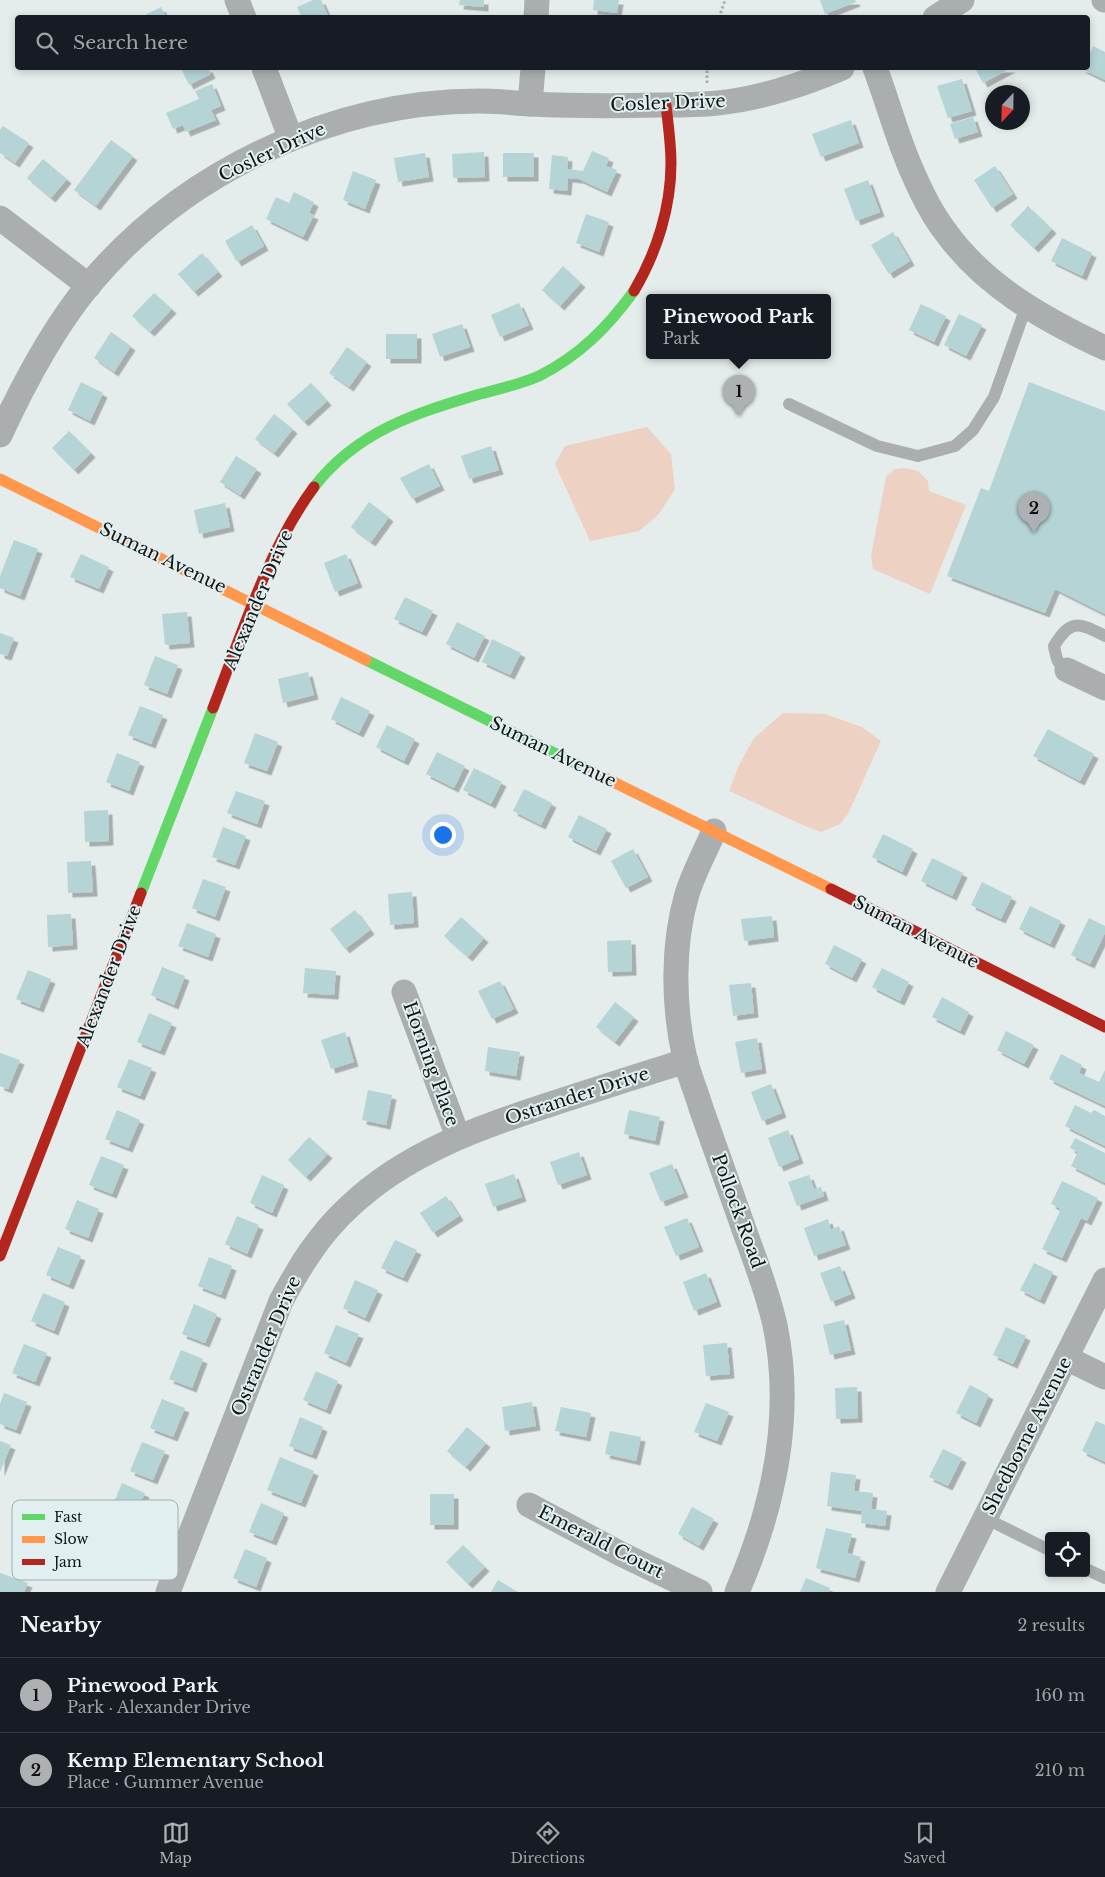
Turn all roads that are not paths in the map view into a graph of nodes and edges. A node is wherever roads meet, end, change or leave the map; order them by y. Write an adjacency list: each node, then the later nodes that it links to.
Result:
1 (238, 0): 4 (street)
2 (537, 0): 5 (street)
3 (962, 0): 6 (street)
4 (243, 15)
5 (536, 15)
6 (940, 15)
7 (265, 70): 13 (street)
8 (533, 70): 11 (street)
9 (837, 70): 12 (street, Cosler Drive)
10 (876, 70): 16 (street)
11 (530, 104): 12 (street, Cosler Drive); 13 (street, Cosler Drive)
12 (666, 105): 21 (street, Alexander Drive)
13 (291, 139): 15 (street, Cosler Drive)
14 (0, 218): 15 (street)
15 (88, 286): 19 (street, Cosler Drive)
16 (1026, 307): 17 (street); 18 (lane)
17 (1105, 348)
18 (789, 404)
19 (0, 435)
20 (0, 479): 21 (street, Suman Avenue)
21 (254, 603): 25 (street, Suman Avenue); 30 (street, Alexander Drive)
22 (1105, 636): 23 (lane)
23 (1067, 670): 24 (street)
24 (1105, 688)
25 (714, 831): 27 (street, Suman Avenue); 28 (street, Pollock Road)
26 (404, 992): 29 (street, Horning Place)
27 (1105, 1026)
28 (686, 1061): 29 (street, Ostrander Drive); 43 (street, Pollock Road)
29 (458, 1137): 37 (street, Ostrander Drive)
30 (0, 1256)
31 (1105, 1280): 32 (street, Shedborne Avenue)
32 (1066, 1358): 33 (street); 35 (street, Shedborne Avenue)
33 (1105, 1377)
34 (529, 1505): 42 (street, Emerald Court)
35 (986, 1518): 36 (lane); 44 (street, Shedborne Avenue)
36 (1045, 1548)
37 (178, 1566)
38 (1090, 1571): 39 (lane)
39 (1105, 1578)
40 (173, 1580): 41 (street, Ostrander Drive)
41 (168, 1592)
42 (700, 1592)
43 (737, 1592)
44 (948, 1592)

